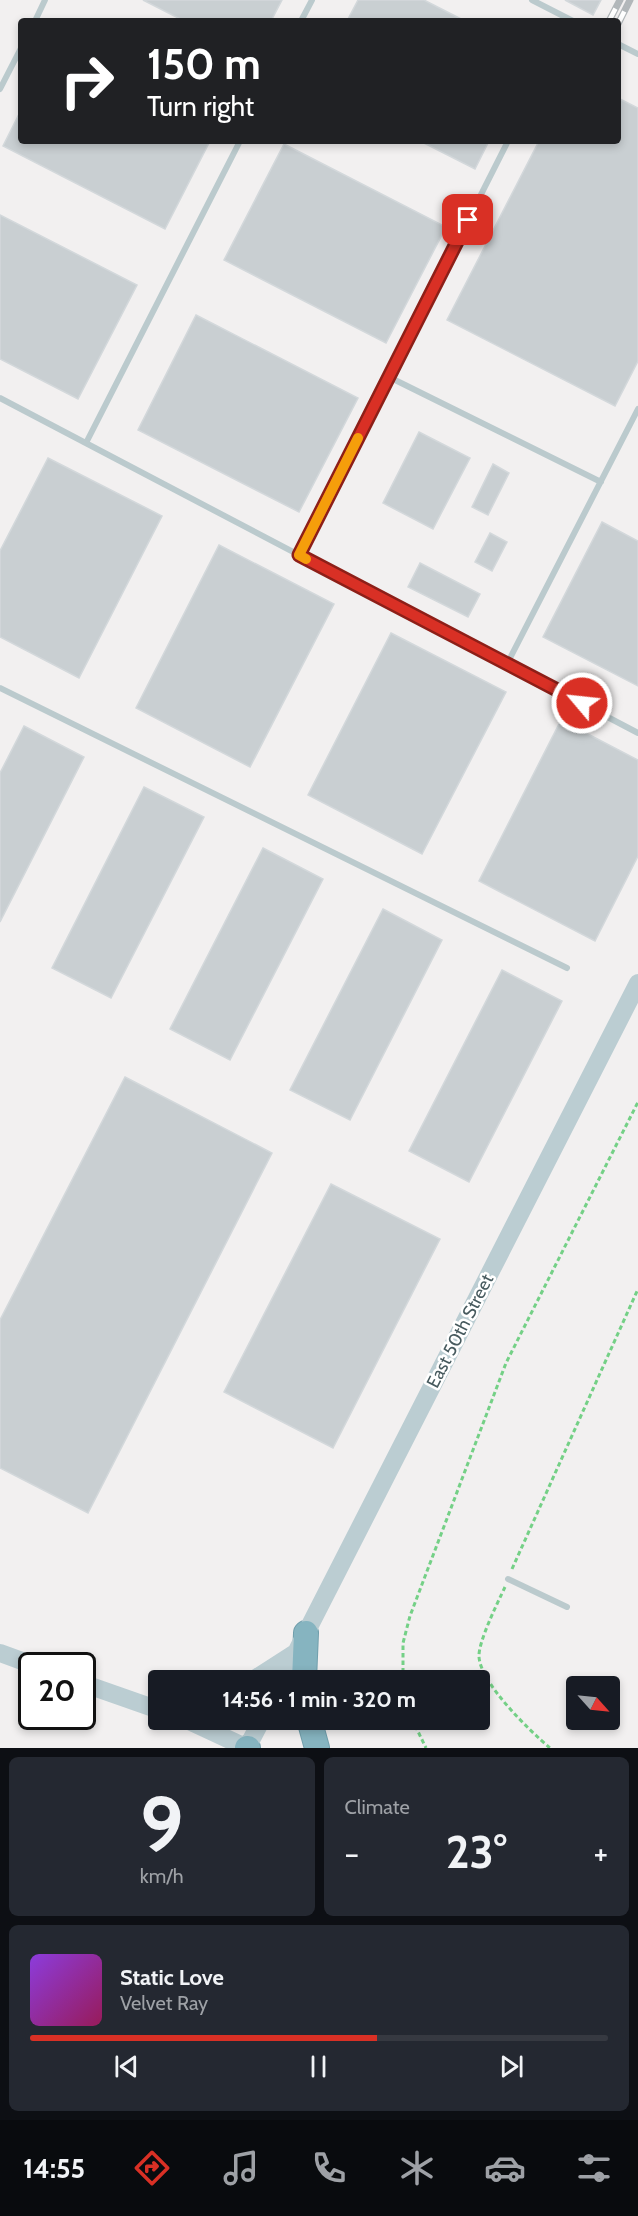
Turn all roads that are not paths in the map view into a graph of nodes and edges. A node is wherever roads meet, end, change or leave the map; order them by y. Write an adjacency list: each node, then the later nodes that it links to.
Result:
1 (45, 0): 4 (lane)
2 (312, 0): 5 (lane)
3 (532, 0): 6 (lane)
4 (36, 18)
5 (303, 18)
6 (566, 18)
7 (621, 46): 9 (lane)
8 (18, 54): 10 (lane)
9 (638, 54)
10 (0, 89)
11 (238, 144): 16 (lane)
12 (506, 144): 13 (lane)
13 (389, 377): 17 (lane); 18 (lane)
14 (0, 398): 16 (lane)
15 (638, 409): 17 (lane)
16 (86, 443): 18 (lane)
17 (601, 482): 19 (lane)
18 (299, 555): 19 (lane)
19 (507, 664): 21 (lane)
20 (0, 688): 22 (lane)
21 (638, 733)
22 (567, 968)
23 (638, 982): 26 (main road, East 50th Street)
24 (508, 1579): 25 (lane)
25 (567, 1607)
26 (301, 1643): 29 (main road); 30 (main road, East 50th Street); 31 (highway)
27 (0, 1653): 28 (main road)
28 (18, 1660)
29 (266, 1670)
30 (287, 1670)
31 (303, 1670)
32 (96, 1688): 33 (main road)
33 (128, 1700): 34 (main road); 35 (main road)
34 (148, 1702)
35 (148, 1706)
36 (210, 1730): 39 (main road)
37 (257, 1730): 39 (main road)
38 (312, 1730): 40 (highway)
39 (248, 1748)
40 (317, 1748)

